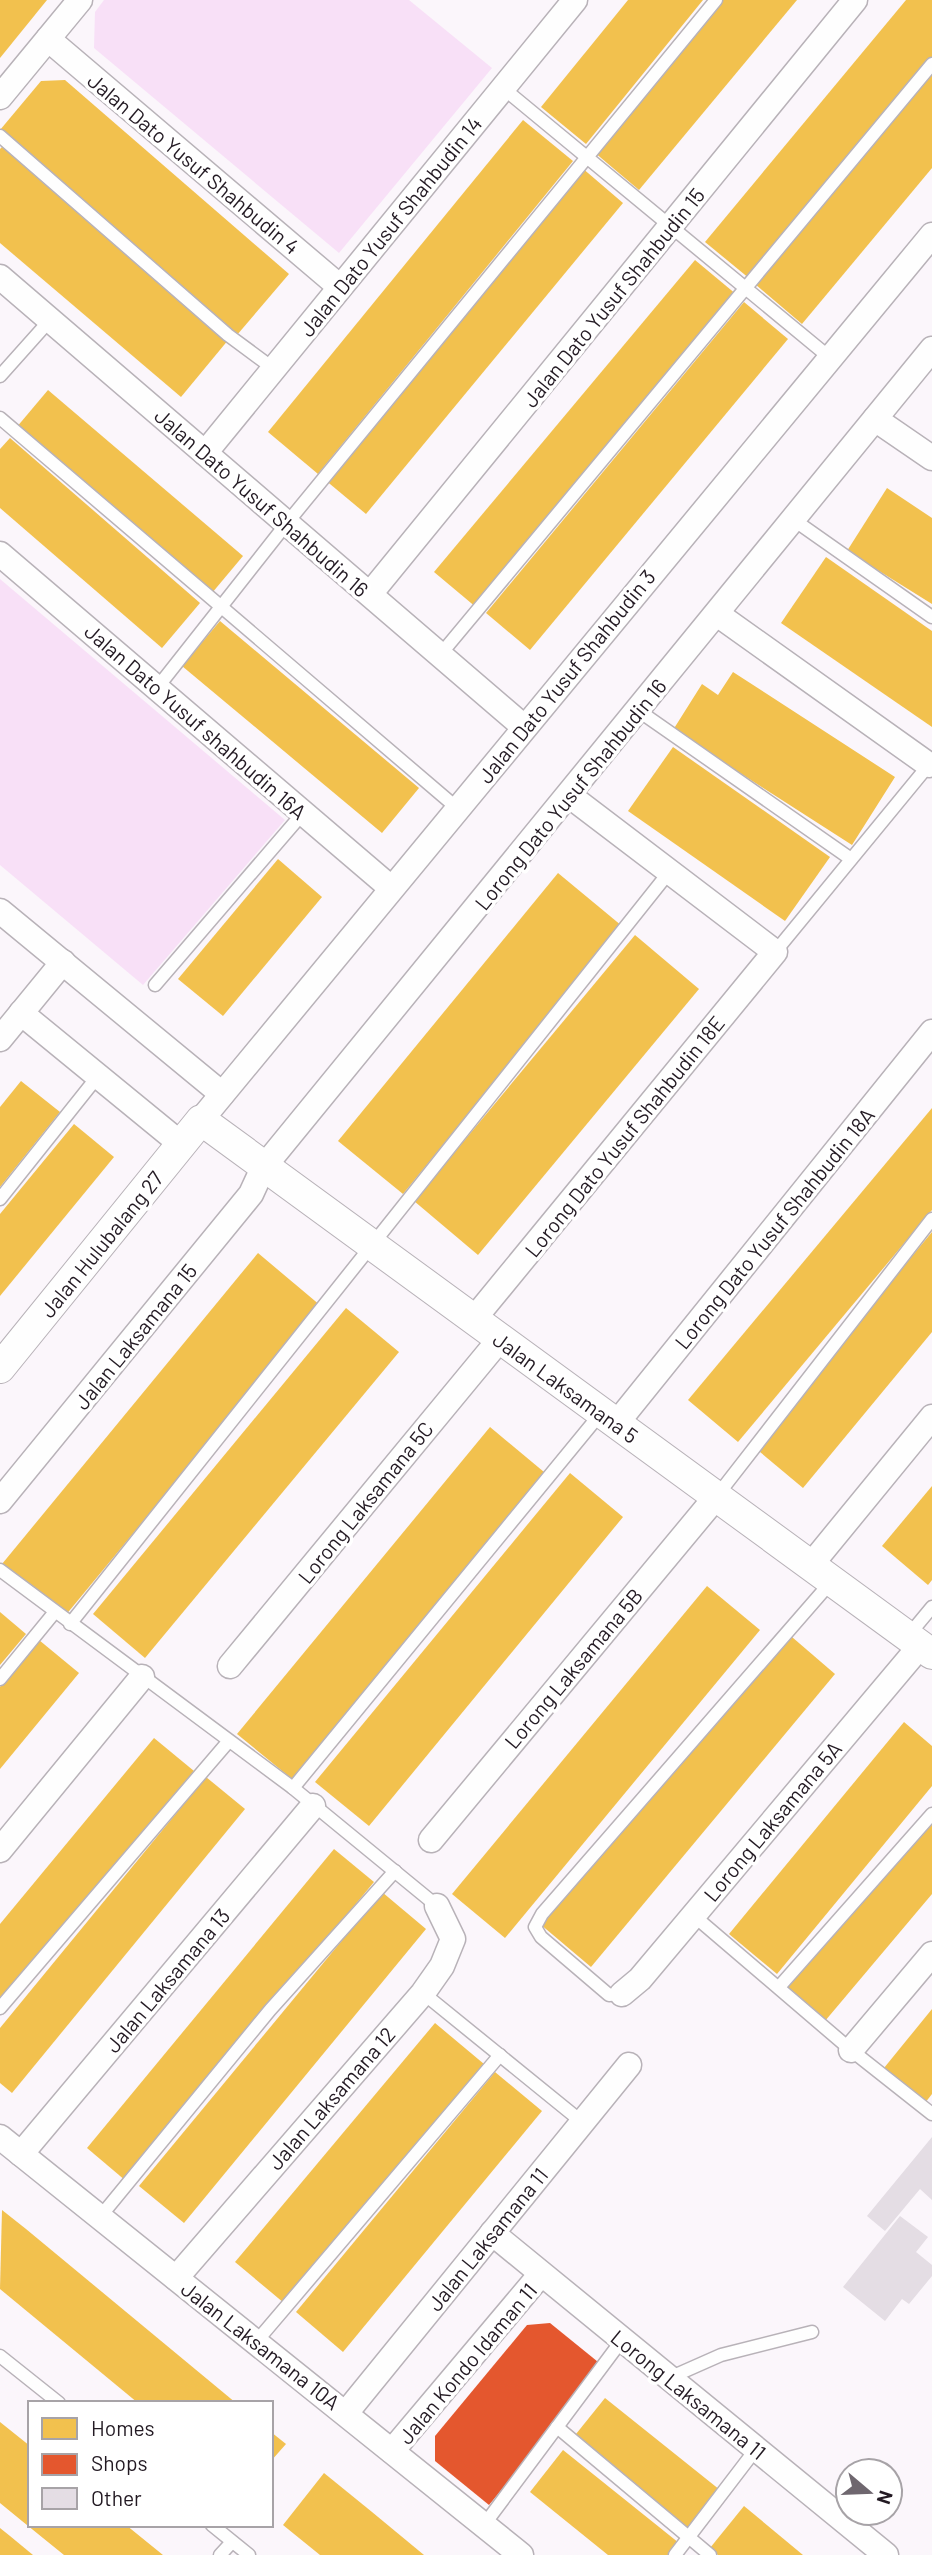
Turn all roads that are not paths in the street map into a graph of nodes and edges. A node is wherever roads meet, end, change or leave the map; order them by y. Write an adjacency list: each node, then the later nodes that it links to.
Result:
1 (80, 0): 5 (street)
2 (575, 0): 7 (street, Jalan Dato Yusuf Shahbudin 14)
3 (716, 0): 10 (lane)
4 (855, 0): 11 (street, Jalan Dato Yusuf Shahbudin 15)
5 (48, 39): 8 (street); 14 (street, Jalan Dato Yusuf Shahbudin 4)
6 (932, 64): 15 (lane)
7 (503, 88): 10 (lane); 14 (street, Jalan Dato Yusuf Shahbudin 14)
8 (0, 97)
9 (0, 136): 19 (lane)
10 (587, 157): 11 (lane); 26 (lane)
11 (671, 226): 15 (lane); 28 (street, Jalan Dato Yusuf Shahbudin 15)
12 (932, 235): 18 (street, Jalan Dato Yusuf Shahbudin 3)
13 (0, 277): 16 (street, Jalan Dato Yusuf Shahbudin 16)
14 (340, 287): 19 (street, Jalan Dato Yusuf Shahbudin 14)
15 (746, 288): 18 (lane); 32 (lane)
16 (50, 320): 20 (lane); 23 (street, Jalan Dato Yusuf Shahbudin 16)
17 (932, 349): 22 (street)
18 (829, 356): 35 (street, Jalan Dato Yusuf Shahbudin 3)
19 (274, 369): 23 (street, Jalan Dato Yusuf Shahbudin 14)
20 (0, 376)
21 (0, 418): 29 (lane)
22 (875, 419): 24 (street); 25 (street, Lorong Dato Yusuf Shahbudin 16)
23 (205, 453): 26 (street, Jalan Dato Yusuf Shahbudin 16)
24 (932, 458)
25 (794, 520): 30 (street, Lorong Dato Yusuf Shahbudin 16); 31 (lane)
26 (287, 523): 28 (street, Jalan Dato Yusuf Shahbudin 16); 29 (lane)
27 (0, 554): 33 (street, Jalan Dato Yusuf shahbudin 16A)
28 (370, 594): 32 (street, Jalan Dato Yusuf Shahbudin 16)
29 (221, 606): 33 (lane); 38 (lane)
30 (718, 614): 34 (street, Lorong Dato Yusuf Shahbudin 16); 36 (street)
31 (932, 617)
32 (440, 654): 35 (street, Jalan Dato Yusuf Shahbudin 16)
33 (157, 688): 39 (street, Jalan Dato Yusuf shahbudin 16A)
34 (639, 711): 37 (street, Lorong Dato Yusuf Shahbudin 16); 40 (lane)
35 (524, 727): 38 (street, Jalan Dato Yusuf Shahbudin 3)
36 (930, 763): 40 (lane)
37 (570, 796): 41 (street); 54 (street, Lorong Dato Yusuf Shahbudin 16)
38 (457, 808): 42 (street, Jalan Dato Yusuf Shahbudin 3)
39 (303, 813): 42 (street, Jalan Dato Yusuf shahbudin 16A); 46 (lane)
40 (851, 859): 44 (lane)
41 (670, 872): 44 (street); 57 (lane)
42 (391, 888): 51 (street, Jalan Dato Yusuf Shahbudin 3)
43 (0, 911): 45 (street)
44 (775, 952): 58 (street, Lorong Dato Yusuf Shahbudin 18E)
45 (64, 962): 47 (street); 51 (street)
46 (155, 985)
47 (22, 1013): 48 (street); 50 (street)
48 (0, 1039)
49 (928, 1045): 62 (street, Lorong Dato Yusuf Shahbudin 18A)
50 (98, 1076): 53 (street); 55 (lane)
51 (222, 1094): 52 (street, Jalan Dato Yusuf Shahbudin 3)
52 (201, 1119): 53 (street, Jalan Hulubalang 27); 54 (street, Jalan Laksamana 5)
53 (181, 1144): 60 (street, Jalan Hulubalang 27)
54 (263, 1168): 57 (street, Jalan Laksamana 5); 64 (street, Jalan Laksamana 15)
55 (0, 1199)
56 (932, 1219): 63 (lane)
57 (370, 1245): 58 (street, Jalan Laksamana 5); 69 (lane)
58 (473, 1320): 59 (street, Jalan Laksamana 5)
59 (500, 1339): 62 (street, Jalan Laksamana 5); 71 (street, Lorong Laksamana 5C)
60 (0, 1368)
61 (932, 1417): 66 (street)
62 (609, 1419): 63 (street, Jalan Laksamana 5); 75 (lane)
63 (716, 1497): 66 (street, Jalan Laksamana 5); 78 (street, Lorong Laksamana 5B)
64 (0, 1501)
65 (0, 1570): 68 (lane)
66 (821, 1574): 70 (street, Jalan Laksamana 5); 86 (lane)
67 (932, 1607): 70 (lane)
68 (54, 1613): 69 (lane); 73 (lane)
69 (70, 1624): 72 (lane)
70 (920, 1645): 82 (street, Lorong Laksamana 5A)
71 (230, 1666)
72 (142, 1677): 74 (lane); 79 (street)
73 (0, 1679)
74 (228, 1742): 75 (lane); 87 (lane)
75 (293, 1788): 76 (lane)
76 (313, 1806): 80 (lane); 94 (street, Jalan Laksamana 13)
77 (932, 1814): 84 (lane)
78 (431, 1840)
79 (0, 1850)
80 (395, 1871): 81 (lane); 95 (lane)
81 (438, 1906): 85 (street, Jalan Laksamana 12)
82 (693, 1915): 84 (lane); 86 (street, Lorong Laksamana 5A)
83 (932, 1954): 88 (street)
84 (779, 1987): 88 (lane)
85 (423, 1993): 89 (lane); 98 (street, Jalan Laksamana 12)
86 (622, 1994)
87 (0, 2008)
88 (851, 2050): 91 (lane)
89 (500, 2055): 92 (lane); 101 (lane)
90 (629, 2064): 92 (street, Jalan Laksamana 11)
91 (930, 2108)
92 (582, 2122): 96 (street, Jalan Laksamana 11)
93 (0, 2137): 94 (street, Jalan Laksamana 10A)
94 (21, 2154): 95 (street, Jalan Laksamana 10A)
95 (100, 2217): 98 (street, Jalan Laksamana 10A)
96 (492, 2233): 97 (street, Lorong Laksamana 11); 105 (street, Jalan Laksamana 11)
97 (541, 2274): 100 (street, Lorong Laksamana 11); 108 (street, Jalan Kondo Idaman 11)
98 (176, 2278): 101 (street, Jalan Laksamana 10A)
99 (812, 2332): 103 (lane)
100 (622, 2340): 103 (street, Lorong Laksamana 11); 106 (lane)
101 (256, 2342): 105 (street, Jalan Laksamana 10A)
102 (0, 2356): 104 (lane)
103 (669, 2378): 107 (street, Lorong Laksamana 11)
104 (56, 2401)
105 (346, 2413): 108 (street, Jalan Laksamana 10A)
106 (557, 2427): 109 (lane); 111 (lane)
107 (756, 2449): 111 (lane); 118 (street, Lorong Laksamana 11)
108 (392, 2451): 109 (street, Jalan Laksamana 10A)
109 (484, 2525): 115 (street, Jalan Laksamana 10A)
110 (214, 2527): 112 (lane)
111 (689, 2538): 116 (lane); 117 (lane)
112 (232, 2542): 113 (lane); 114 (lane)
113 (220, 2555)
114 (248, 2555)
115 (521, 2555)
116 (675, 2555)
117 (710, 2555)
118 (886, 2555)

